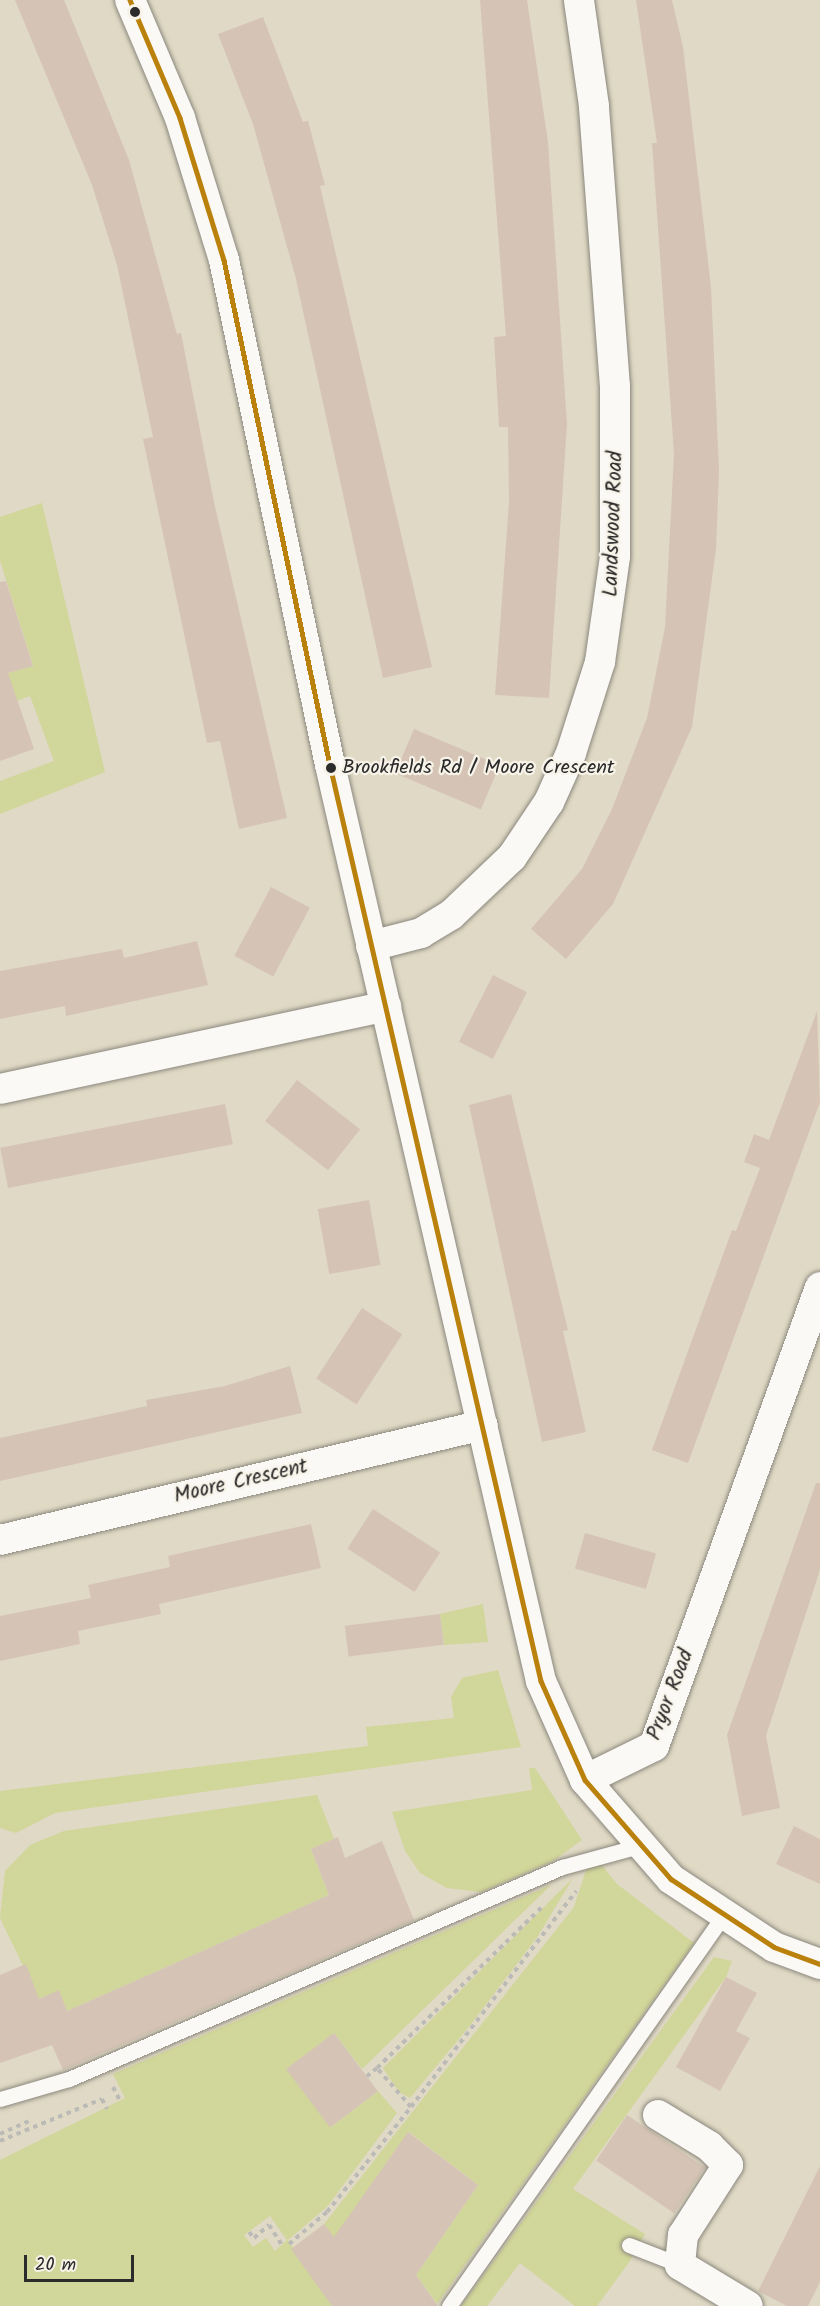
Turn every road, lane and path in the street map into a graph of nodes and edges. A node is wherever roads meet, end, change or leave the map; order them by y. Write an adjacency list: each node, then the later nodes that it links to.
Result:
1 (130, 0): 3 (street)
2 (579, 0): 3 (street, Landswood Road)
3 (371, 946): 4 (street)
4 (386, 1006): 5 (street); 7 (street)
5 (0, 1089)
6 (820, 1287): 9 (street, Pryor Road)
7 (482, 1425): 8 (street, Moore Crescent); 9 (street)
8 (0, 1540)
9 (585, 1780): 10 (street)
10 (639, 1846): 11 (lane); 12 (street)
11 (583, 1860): 14 (path); 16 (lane); 17 (path)
12 (723, 1916): 13 (street); 26 (lane)
13 (820, 1964)
14 (377, 2068): 15 (path); 17 (path)
15 (367, 2076)
16 (0, 2099)
17 (411, 2108): 22 (path)
18 (107, 2109): 20 (path)
19 (658, 2115): 25 (street)
20 (0, 2141)
21 (249, 2232): 23 (path)
22 (289, 2244)
23 (282, 2245)
24 (629, 2246): 25 (lane)
25 (680, 2265): 27 (street)
26 (449, 2306)
27 (748, 2306)

